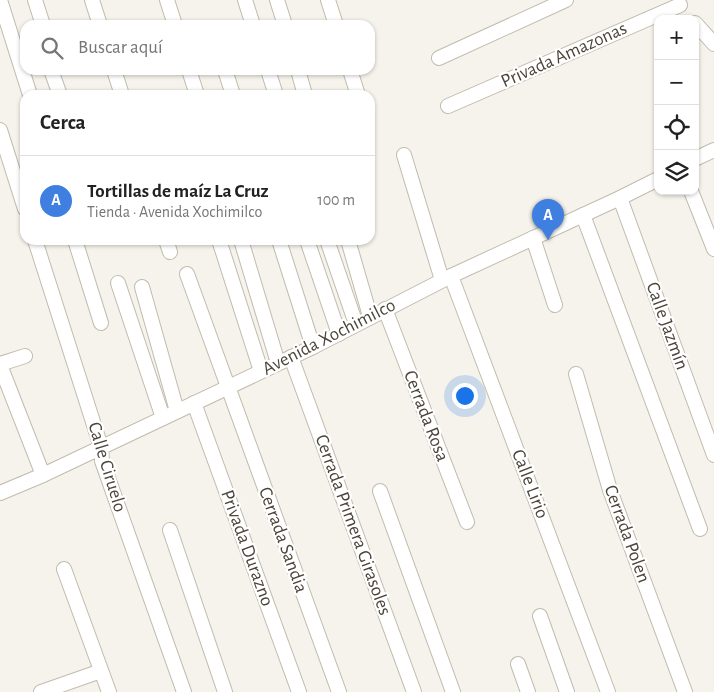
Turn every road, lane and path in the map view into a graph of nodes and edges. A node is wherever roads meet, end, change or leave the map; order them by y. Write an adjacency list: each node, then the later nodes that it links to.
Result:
1 (0, 0): 20 (street)
2 (35, 0): 11 (street)
3 (92, 0): 12 (street)
4 (167, 0): 13 (street)
5 (245, 0): 14 (street)
6 (277, 0): 15 (street)
7 (328, 0): 16 (street)
8 (566, 0): 19 (street)
9 (678, 2): 10 (street); 37 (street, Privada Amazonas)
10 (689, 15)
11 (41, 20)
12 (98, 20)
13 (173, 20)
14 (251, 20)
15 (283, 20)
16 (334, 20)
17 (699, 27): 18 (street)
18 (714, 44)
19 (439, 58)
20 (20, 63)
21 (24, 75): 29 (street)
22 (53, 75): 30 (street)
23 (116, 75): 31 (street)
24 (191, 75): 32 (street)
25 (226, 75): 33 (street)
26 (270, 75): 34 (street)
27 (299, 75): 35 (street)
28 (352, 75): 36 (street)
29 (28, 90)
30 (58, 90)
31 (120, 90)
32 (195, 90)
33 (230, 90)
34 (274, 90)
35 (304, 90)
36 (356, 90)
37 (448, 106)
38 (0, 130): 43 (street)
39 (714, 150): 41 (street)
40 (404, 155): 58 (street, Calle Lirio)
41 (699, 157)
42 (654, 180): 45 (street, Avenida Xochimilco)
43 (20, 193)
44 (693, 195): 56 (street)
45 (620, 198): 46 (street, Avenida Xochimilco); 79 (street, Calle Jazmín)
46 (583, 215): 47 (street, Avenida Xochimilco); 85 (street)
47 (533, 238): 58 (street, Avenida Xochimilco); 61 (street)
48 (37, 245): 78 (street, Calle Ciruelo)
49 (77, 245): 64 (street)
50 (221, 245): 72 (street)
51 (242, 245): 70 (street)
52 (281, 245): 67 (street)
53 (309, 245): 66 (street)
54 (329, 245): 65 (street)
55 (349, 245): 63 (street)
56 (714, 249)
57 (187, 274): 74 (street, Cerrada Sandia)
58 (447, 278): 62 (street, Avenida Xochimilco); 100 (street, Calle Lirio)
59 (118, 283): 77 (street)
60 (142, 288): 76 (street)
61 (555, 305)
62 (384, 309): 63 (street, Avenida Xochimilco); 83 (street, Cerrada Rosa)
63 (370, 316): 65 (street, Avenida Xochimilco)
64 (101, 323)
65 (356, 324): 66 (street, Avenida Xochimilco)
66 (339, 334): 67 (street, Avenida Xochimilco)
67 (313, 347): 69 (street, Avenida Xochimilco)
68 (24, 356): 71 (street)
69 (291, 357): 70 (street, Avenida Xochimilco); 96 (street, Cerrada Primera Girasoles)
70 (278, 363): 72 (street, Avenida Xochimilco)
71 (0, 364): 80 (street)
72 (261, 371): 74 (street, Avenida Xochimilco)
73 (576, 374): 101 (street, Cerrada Polen)
74 (228, 387): 75 (street, Avenida Xochimilco); 95 (street, Cerrada Sandia)
75 (194, 403): 76 (street, Avenida Xochimilco); 94 (street, Privada Durazno)
76 (177, 411): 77 (street, Avenida Xochimilco)
77 (163, 418): 78 (street, Avenida Xochimilco)
78 (101, 447): 80 (street, Avenida Xochimilco); 92 (street, Calle Ciruelo)
79 (714, 455)
80 (43, 475): 82 (street, Avenida Xochimilco)
81 (380, 491): 97 (street, Cerrada Primera Girasoles)
82 (0, 493)
83 (467, 522)
84 (170, 530): 93 (street)
85 (700, 530)
86 (64, 569): 89 (street)
87 (540, 616): 99 (street)
88 (518, 664): 98 (street)
89 (101, 672): 90 (street); 91 (street)
90 (42, 692)
91 (109, 692)
92 (184, 692)
93 (225, 692)
94 (299, 692)
95 (339, 692)
96 (414, 692)
97 (453, 692)
98 (528, 692)
99 (567, 692)
100 (608, 692)
101 (685, 692)

